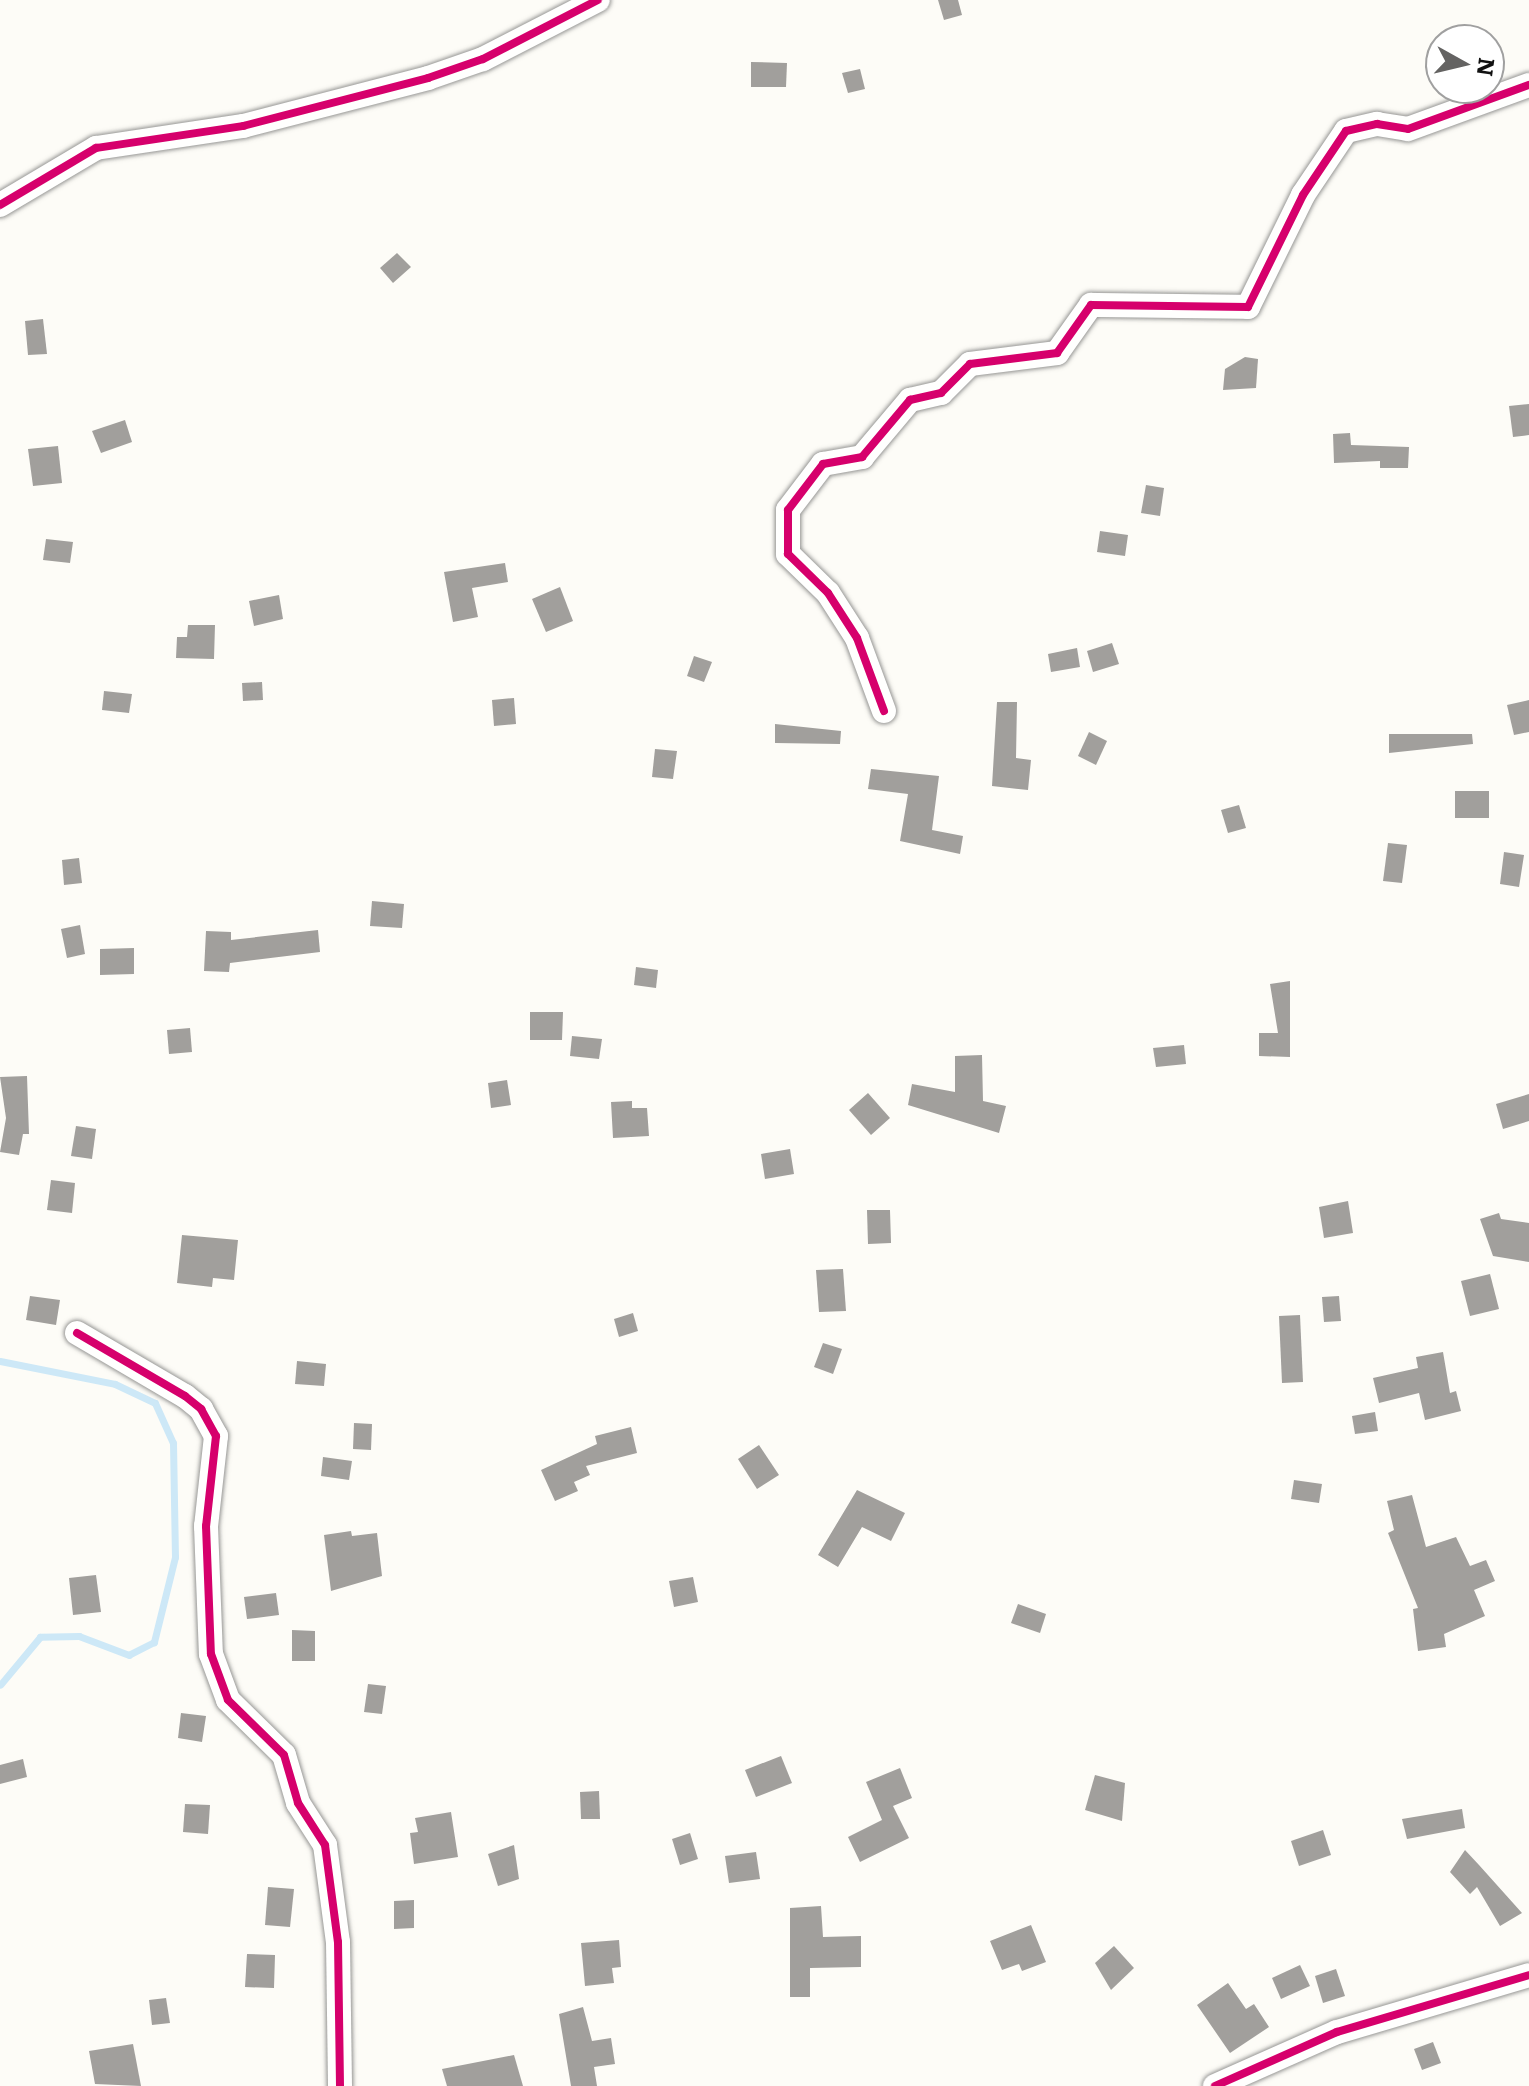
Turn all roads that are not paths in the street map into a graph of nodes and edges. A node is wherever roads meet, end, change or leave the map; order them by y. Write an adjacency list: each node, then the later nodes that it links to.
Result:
1 (598, 0): 3 (street)
2 (1529, 85): 4 (street)
3 (0, 205)
4 (884, 711)
5 (77, 1333): 8 (street)
6 (1529, 1975): 7 (street)
7 (1253, 2079): 9 (street)
8 (340, 2086)
9 (1215, 2086)

